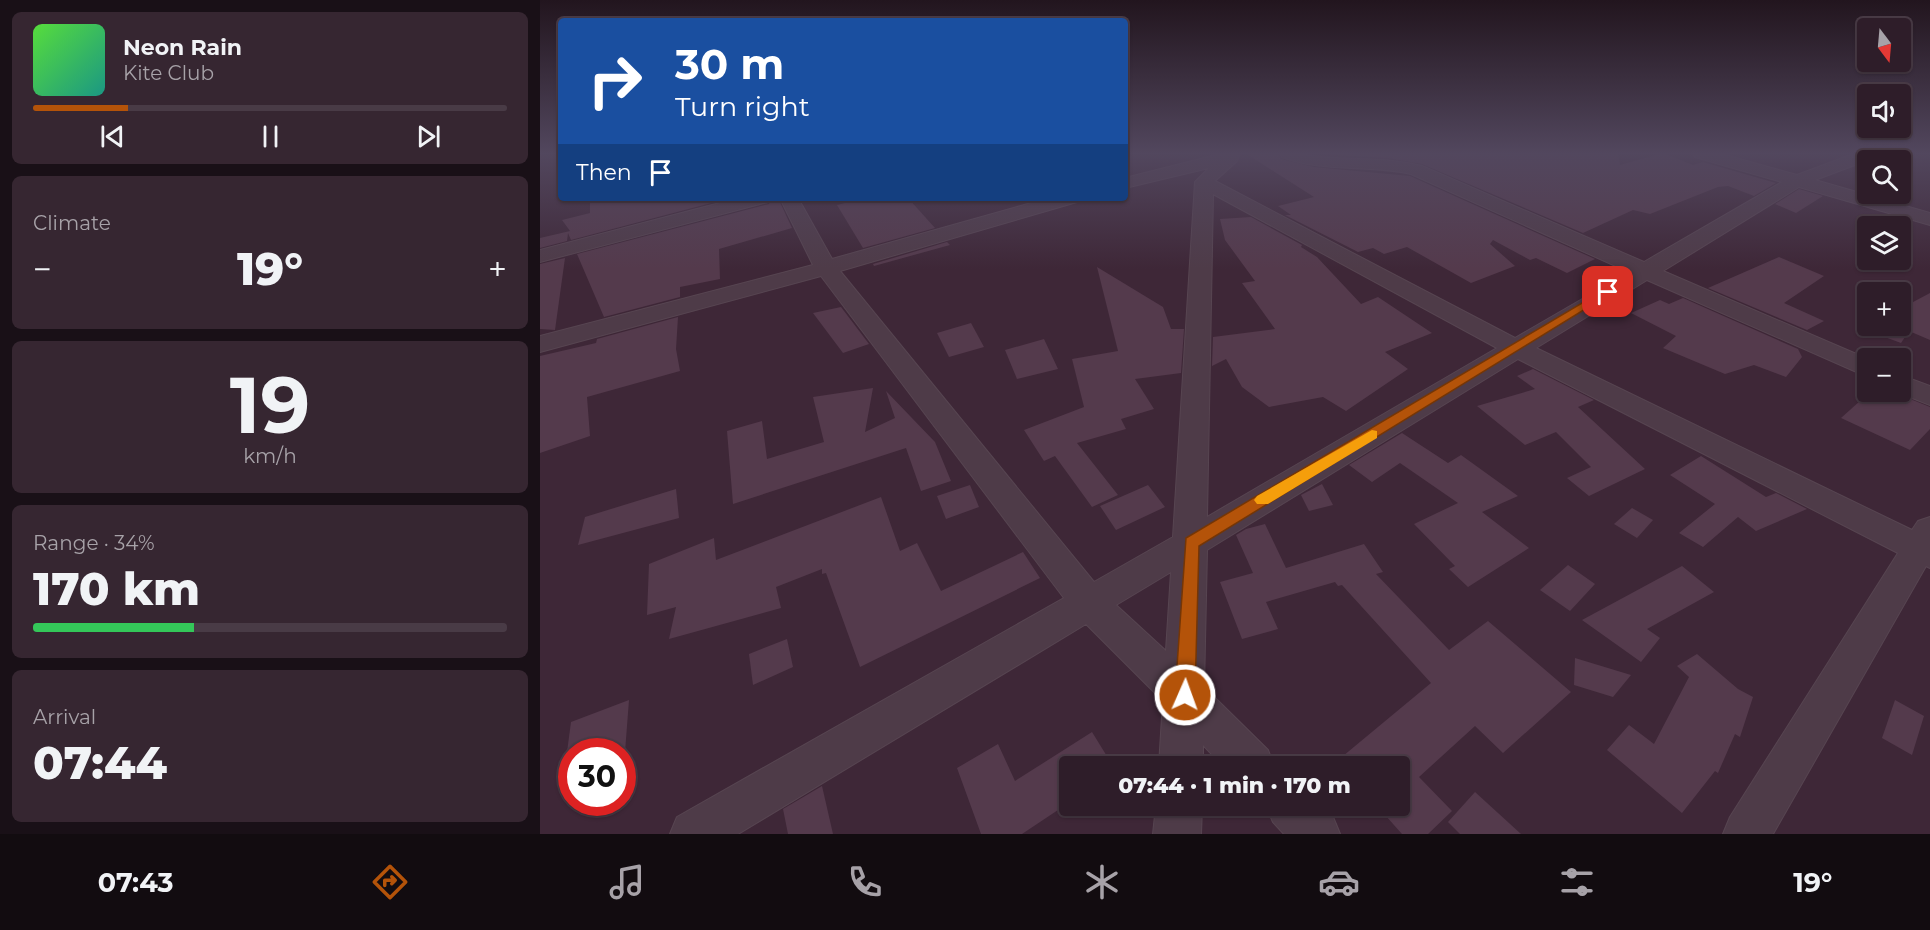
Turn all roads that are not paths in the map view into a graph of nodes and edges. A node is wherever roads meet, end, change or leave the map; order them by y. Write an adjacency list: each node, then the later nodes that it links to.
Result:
1 (1204, 192): 18 (street)
2 (1223, 192): 14 (street)
3 (1466, 192): 12 (street)
4 (1779, 192): 12 (street)
5 (1832, 192): 9 (street)
6 (750, 201): 10 (street)
7 (791, 201): 11 (street)
8 (1060, 201): 11 (street)
9 (1930, 219)
10 (540, 256)
11 (826, 268): 13 (street); 20 (street)
12 (1644, 270): 14 (street); 15 (street)
13 (540, 344)
14 (1516, 348): 18 (street); 19 (street)
15 (1857, 364)
16 (1911, 388): 17 (street)
17 (1930, 396)
18 (1191, 543): 20 (street); 21 (street)
19 (1927, 545): 29 (street)
20 (1089, 603): 21 (street); 26 (street)
21 (1185, 695): 22 (street); 23 (street)
22 (1182, 756)
23 (1243, 756)
24 (1178, 816): 27 (street)
25 (1299, 816): 28 (street)
26 (694, 834)
27 (1177, 834)
28 (1316, 834)
29 (1747, 834)

